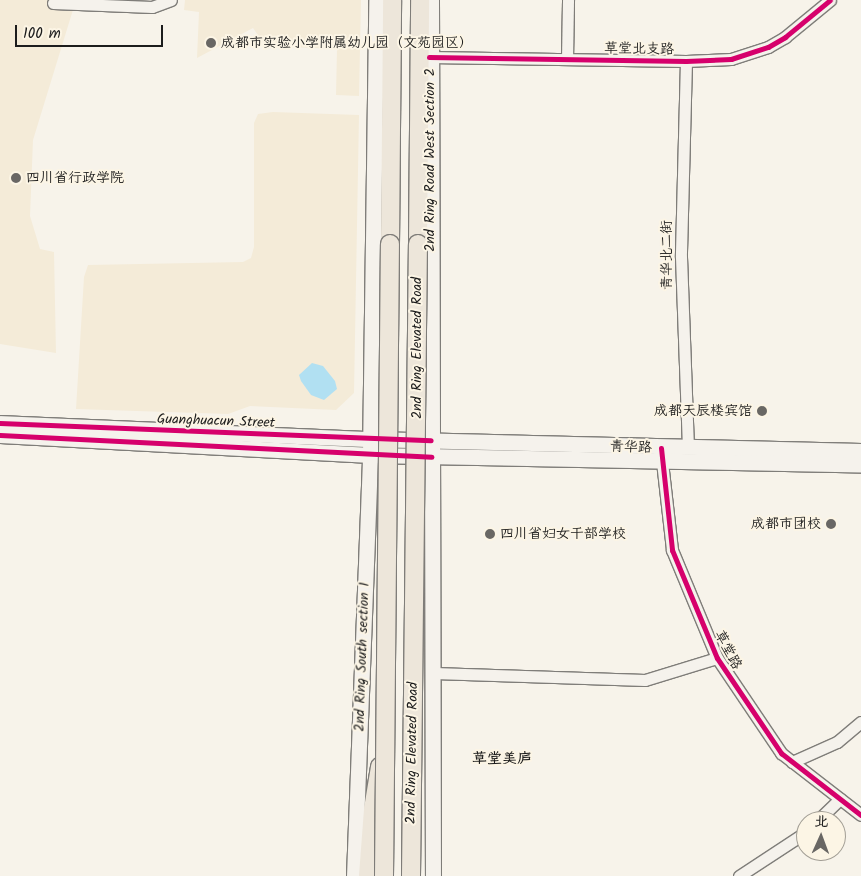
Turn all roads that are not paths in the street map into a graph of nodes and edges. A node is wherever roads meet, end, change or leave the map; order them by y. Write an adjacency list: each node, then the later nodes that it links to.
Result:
1 (171, 0): 8 (street)
2 (376, 0): 14 (main road)
3 (392, 0): 25 (highway, 2nd Ring Elevated Road, bridge)
4 (420, 0): 26 (highway, 2nd Ring Elevated Road, bridge)
5 (431, 0): 9 (main road, 2nd Ring Road West Section 2)
6 (568, 0): 10 (street)
7 (830, 0): 11 (street, 草堂北支路)
8 (53, 3)
9 (429, 57): 10 (street, 草堂北支路); 15 (main road, 2nd Ring Road West Section 2)
10 (567, 59): 11 (street, 草堂北支路)
11 (686, 61): 16 (street, 青华北二街)
12 (0, 424): 14 (main road, Guanghuacun Street)
13 (0, 435): 19 (main road, Guanghuacun Street)
14 (370, 439): 15 (main road, Guanghuacun Street); 19 (main road, 2nd Ring South section 1)
15 (431, 440): 18 (main road, 青华路); 20 (main road)
16 (688, 448): 17 (main road, 青华路); 18 (main road, 青华路)
17 (861, 451)
18 (661, 454): 20 (main road, 青华路); 21 (main road, 青华路); 22 (street, 草堂路)
19 (370, 455): 20 (main road, Guanghuacun Street); 32 (main road, 2nd Ring South section 1)
20 (431, 457): 23 (main road)
21 (861, 464)
22 (717, 658): 23 (street); 27 (street, 草堂路)
23 (434, 673): 37 (main road)
24 (861, 722): 27 (street)
25 (385, 740): 33 (highway, bridge); 34 (highway, 2nd Ring Elevated Road, bridge)
26 (412, 756): 35 (highway, 2nd Ring Elevated Road, bridge); 36 (highway, bridge)
27 (792, 762): 28 (street, 草堂路)
28 (840, 799): 29 (street); 30 (street, 草堂路)
29 (828, 811)
30 (861, 815)
31 (796, 839): 38 (street)
32 (354, 876)
33 (368, 876)
34 (384, 876)
35 (411, 876)
36 (419, 876)
37 (433, 876)
38 (739, 876)

